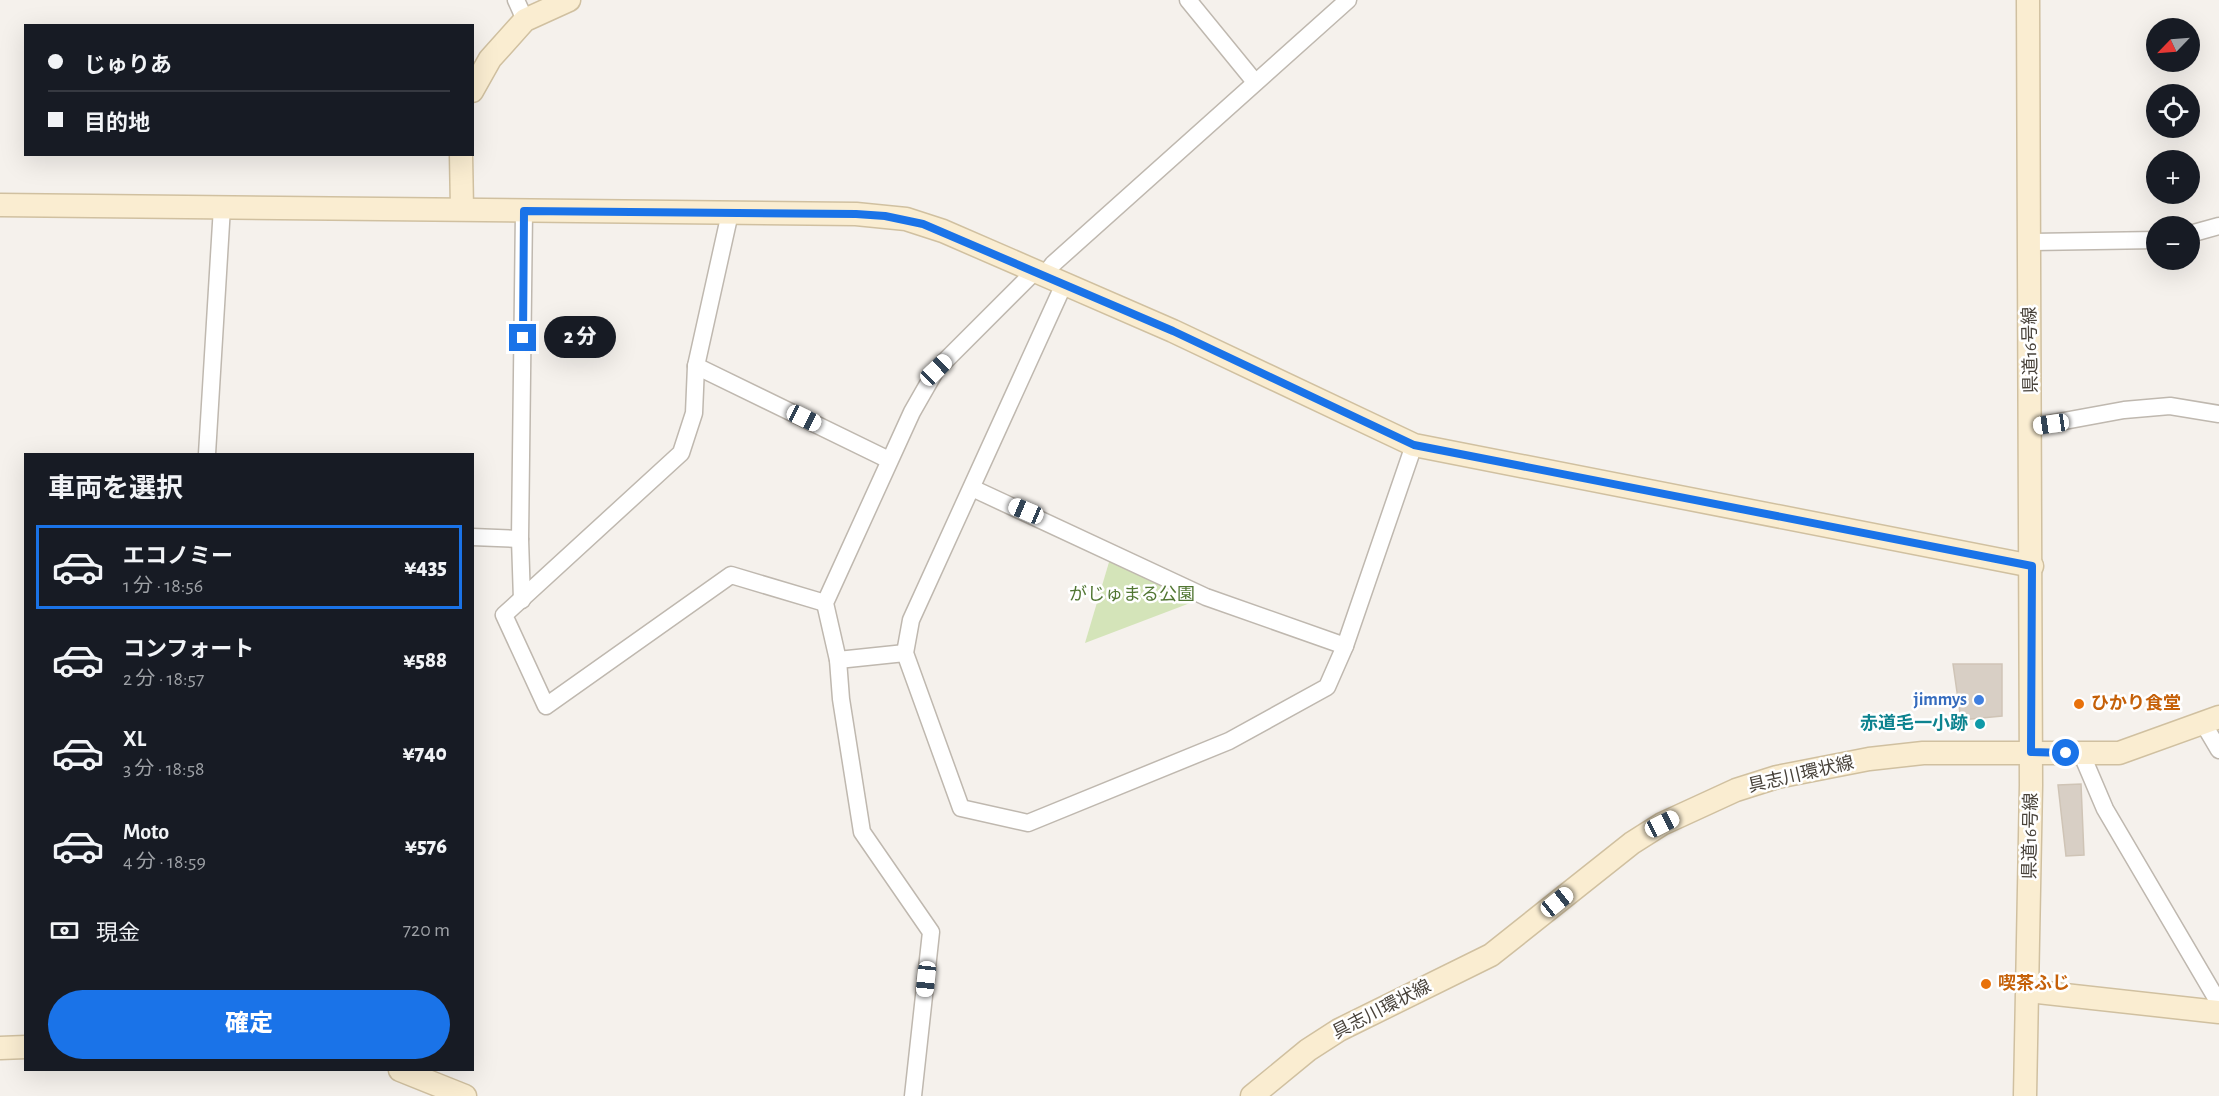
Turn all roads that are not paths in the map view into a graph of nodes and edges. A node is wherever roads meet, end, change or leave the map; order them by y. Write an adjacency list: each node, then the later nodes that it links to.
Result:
1 (569, 0): 5 (street)
2 (1188, 0): 6 (street)
3 (1348, 0): 6 (street)
4 (2028, 0): 17 (street, 県道16号線)
5 (521, 10): 7 (street)
6 (1255, 82): 18 (street)
7 (474, 87)
8 (461, 156): 11 (street)
9 (0, 205): 10 (street)
10 (222, 207): 11 (street); 23 (street)
11 (462, 209): 12 (street)
12 (524, 211): 13 (street); 27 (street)
13 (730, 213): 18 (street); 19 (street)
14 (2219, 226): 15 (street)
15 (2200, 231)
16 (2146, 240): 17 (street)
17 (2030, 242): 21 (street, 県道16号線)
18 (1047, 278): 22 (street); 24 (street); 25 (street)
19 (696, 366): 24 (street); 29 (street)
20 (2219, 414): 21 (street)
21 (2032, 427): 28 (street, 県道16号線)
22 (1414, 445): 28 (street); 31 (street)
23 (207, 453)
24 (889, 460): 30 (street)
25 (972, 488): 31 (street); 32 (street)
26 (474, 537): 27 (street)
27 (520, 539): 29 (street)
28 (2032, 566): 36 (street, 県道16号線)
29 (522, 600): 30 (street)
30 (825, 603): 33 (street)
31 (1345, 646): 32 (street)
32 (905, 653): 33 (street)
33 (838, 660): 45 (street)
34 (2211, 720): 35 (street); 37 (street, 具志川環状線)
35 (2219, 750)
36 (2031, 752): 37 (street, 具志川環状線); 38 (street, 県道16号線); 46 (street, 具志川環状線)
37 (2082, 755): 39 (street)
38 (2028, 991): 40 (street); 47 (street, 県道16号線)
39 (2219, 1003)
40 (2219, 1012)
41 (24, 1047): 42 (street)
42 (0, 1048)
43 (402, 1071): 44 (street)
44 (465, 1096)
45 (913, 1096)
46 (1252, 1096)
47 (2025, 1096)

